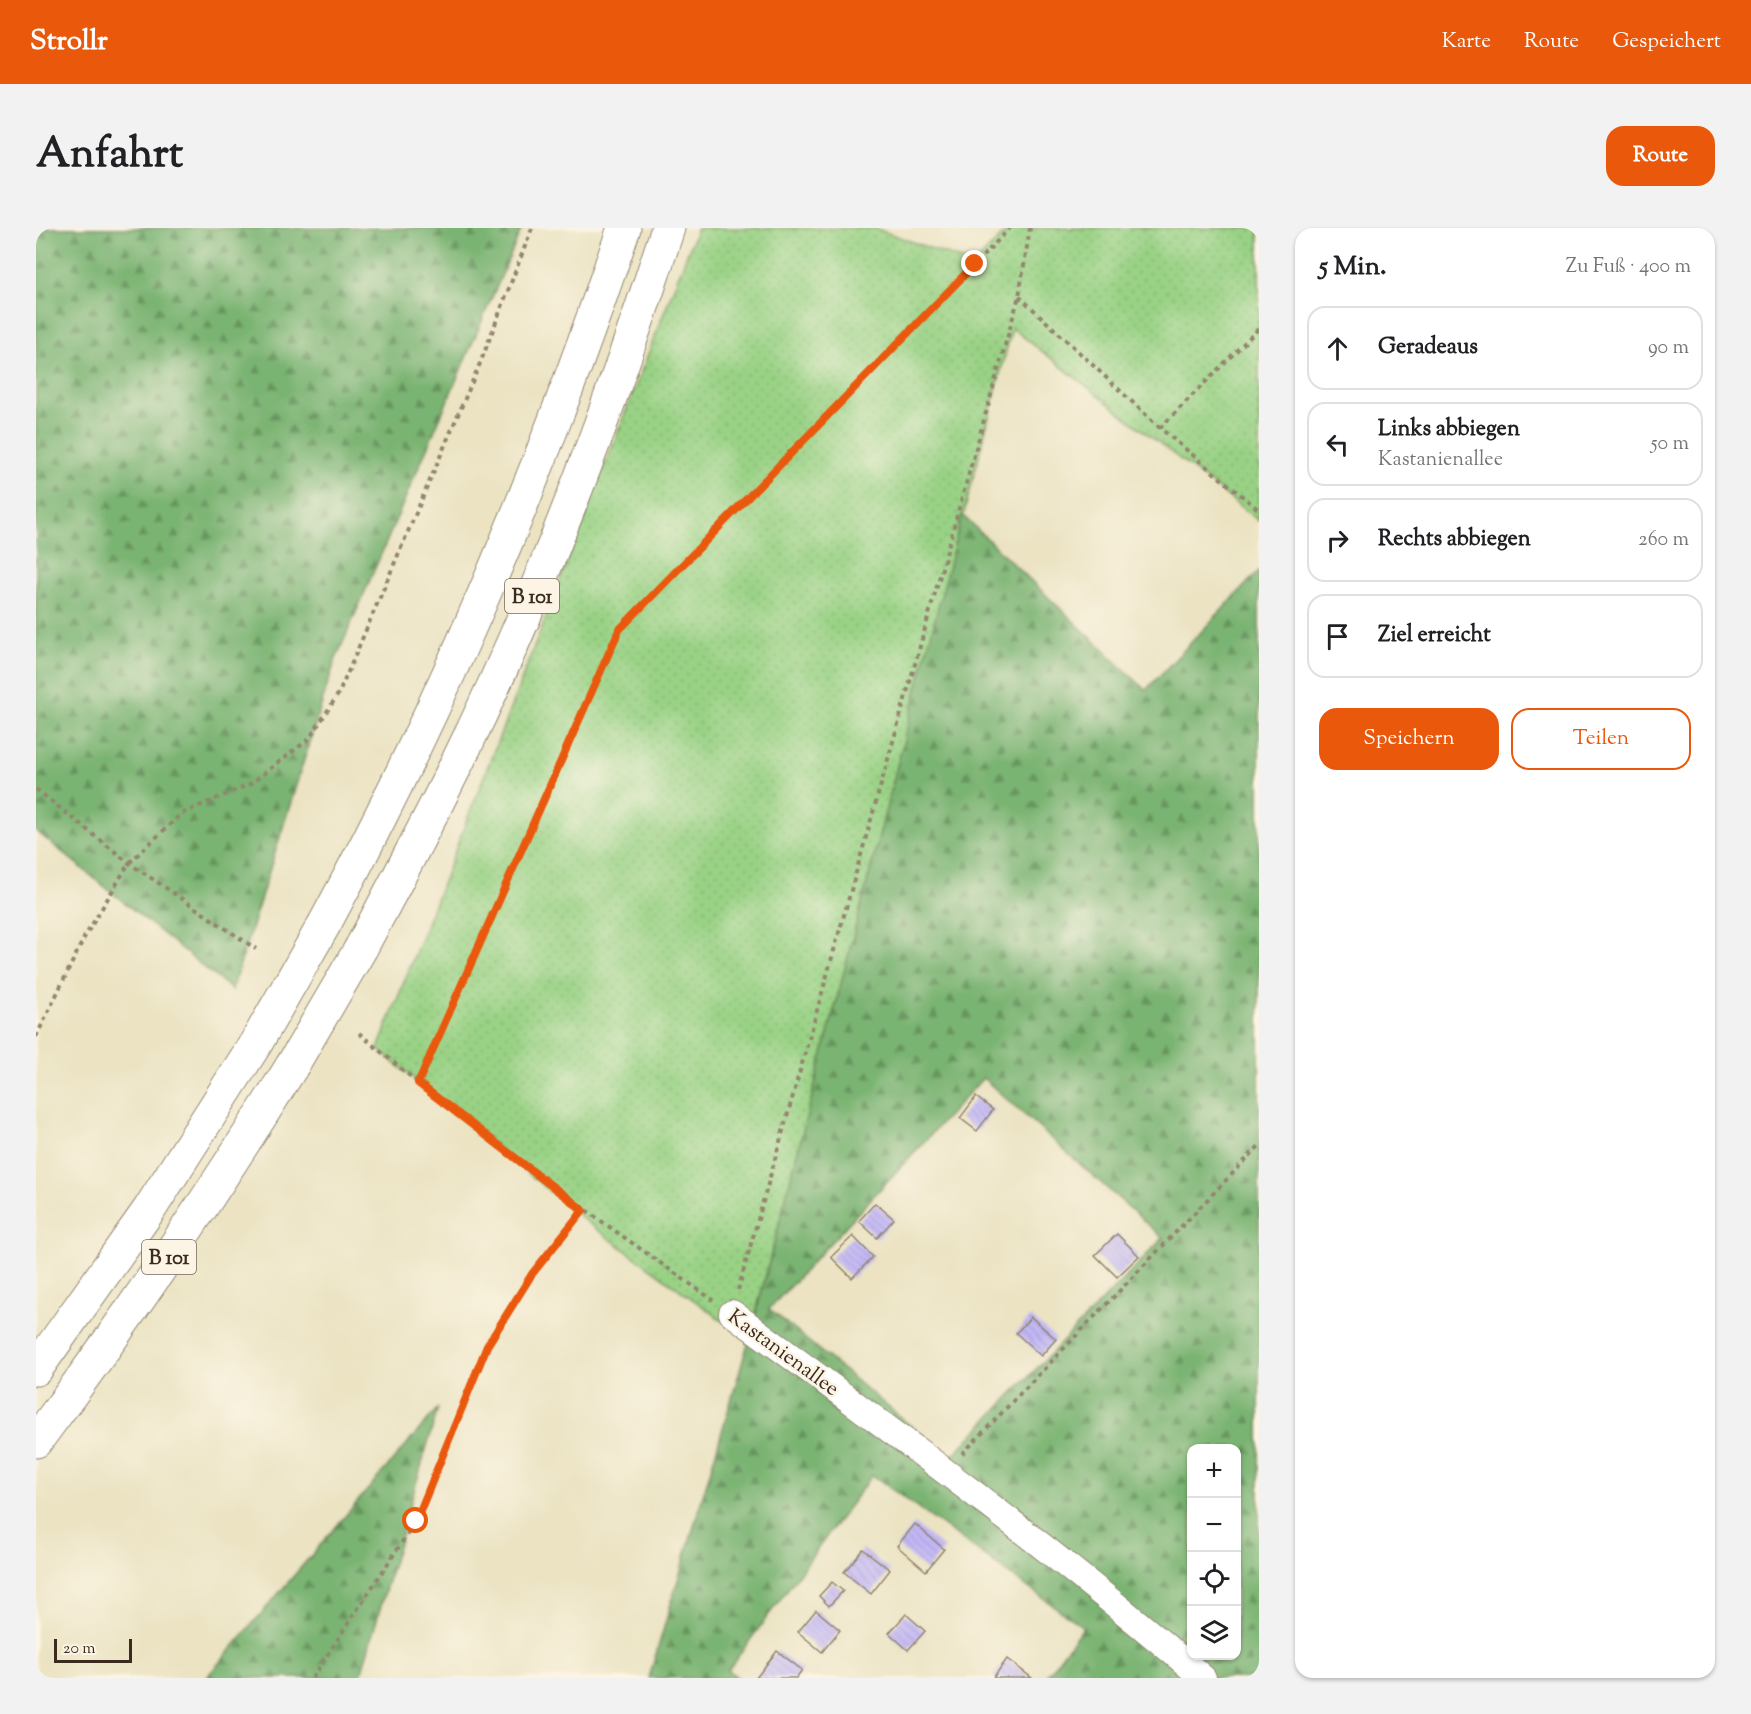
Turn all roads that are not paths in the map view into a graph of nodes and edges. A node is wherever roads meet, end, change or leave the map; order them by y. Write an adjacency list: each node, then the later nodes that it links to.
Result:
1 (624, 228): 4 (highway, B 101, bridge)
2 (668, 228): 5 (highway, B 101, bridge)
3 (732, 1313): 6 (street, Kastanienallee)
4 (36, 1369)
5 (36, 1442)
6 (1203, 1678)

